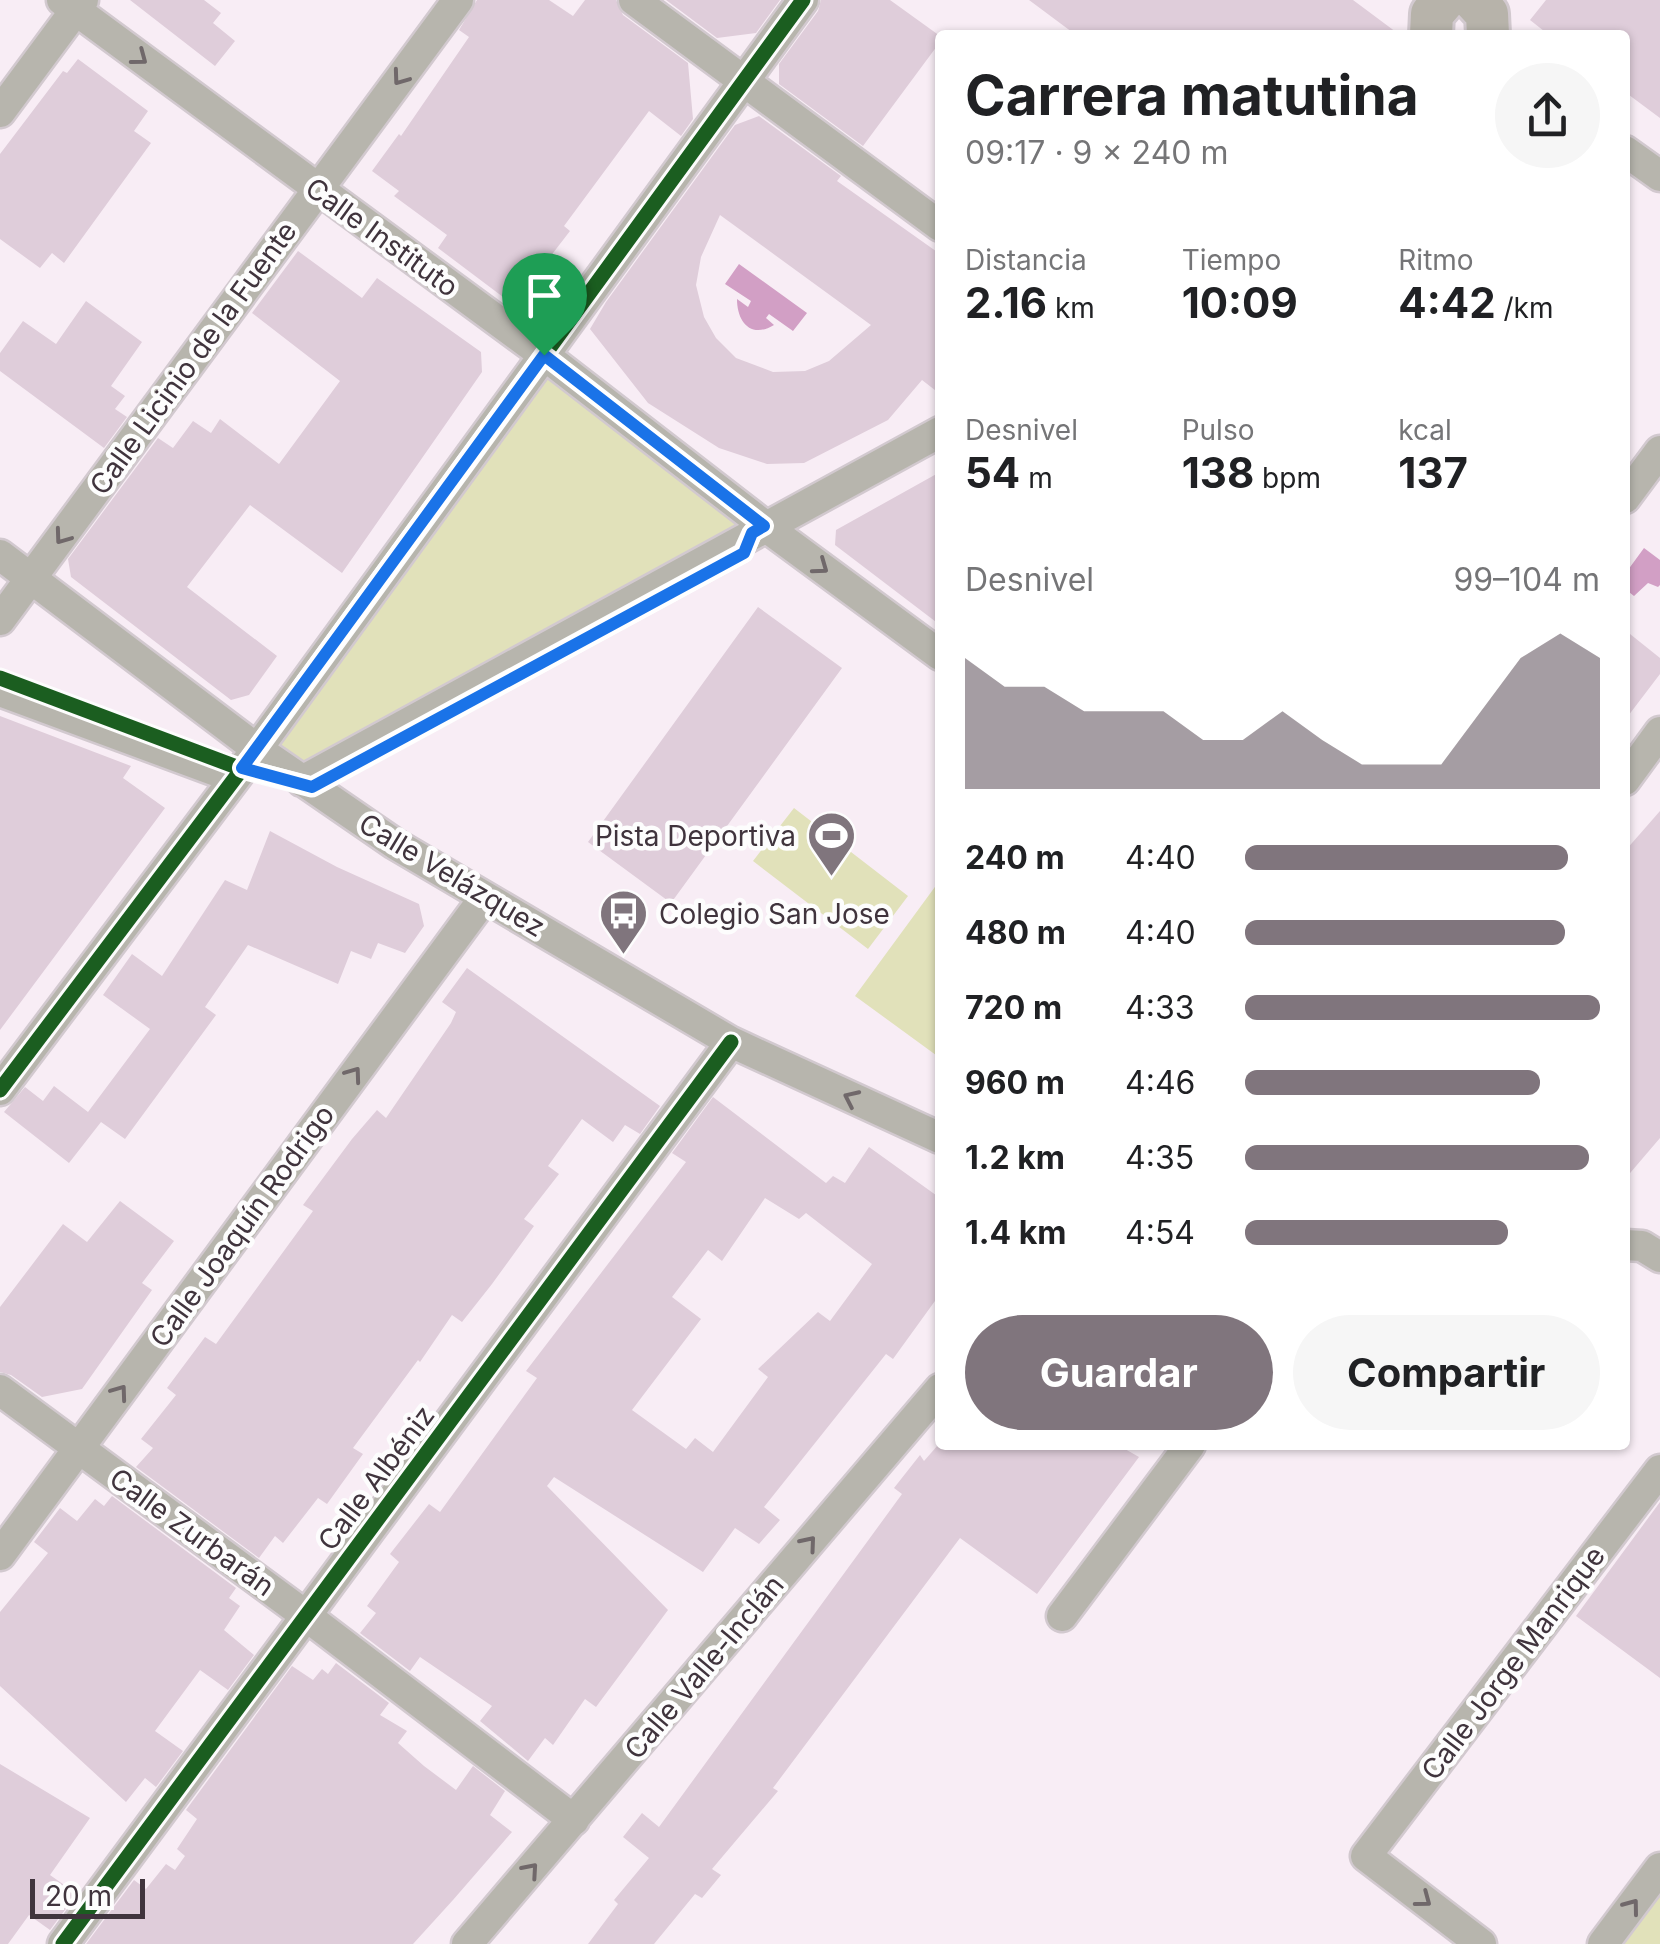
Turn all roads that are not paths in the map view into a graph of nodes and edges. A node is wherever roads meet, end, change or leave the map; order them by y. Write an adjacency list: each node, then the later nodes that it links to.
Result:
1 (458, 0): 9 (street, Calle Licinio de la Fuente, one-way to 9)
2 (634, 0): 5 (street)
3 (804, 0): 5 (street)
4 (74, 3): 6 (street); 9 (street, Calle Instituto, one-way to 9)
5 (744, 80): 10 (street); 11 (street)
6 (0, 112)
7 (1630, 155): 8 (street)
8 (1660, 176)
9 (318, 190): 11 (street, Calle Instituto); 17 (street, Calle Licinio de la Fuente, one-way to 17)
10 (935, 222)
11 (544, 355): 15 (street, Calle Instituto); 22 (street)
12 (935, 435): 15 (street)
13 (1660, 451): 14 (street)
14 (1630, 491)
15 (764, 526): 19 (street, Calle Instituto, one-way to 19); 25 (street)
16 (0, 555): 17 (street, Calle Velázquez)
17 (32, 579): 18 (street, Calle Licinio de la Fuente); 22 (street, Calle Velázquez)
18 (0, 620)
19 (935, 651)
20 (0, 691): 24 (street)
21 (1648, 746): 23 (street)
22 (257, 748): 24 (street); 25 (street, Calle Velázquez)
23 (1630, 773)
24 (235, 778): 28 (street)
25 (302, 781): 26 (street, Calle Velázquez)
26 (485, 897): 27 (street, Calle Velázquez); 32 (street, Calle Joaquín Rodrigo, one-way to 26)
27 (731, 1042): 29 (street, Calle Velázquez, one-way to 27); 36 (street, Calle Albéniz)
28 (0, 1090)
29 (935, 1136)
30 (0, 1390): 32 (street, Calle Zurbarán)
31 (935, 1395): 38 (street, Calle Valle-Inclán, one-way to 31)
32 (78, 1448): 35 (street, Calle Joaquín Rodrigo); 36 (street, Calle Zurbarán)
33 (1186, 1450): 37 (street)
34 (1660, 1470): 42 (street, Calle Jorge Manrique, one-way to 42)
35 (0, 1555)
36 (305, 1615): 38 (street, Calle Zurbarán); 40 (street, Calle Albéniz)
37 (1062, 1616)
38 (574, 1820): 41 (street, Calle Valle-Inclán, one-way to 38)
39 (1660, 1868): 43 (street, one-way to 39)
40 (63, 1944)
41 (467, 1944)
42 (1481, 1944)
43 (1603, 1944)

